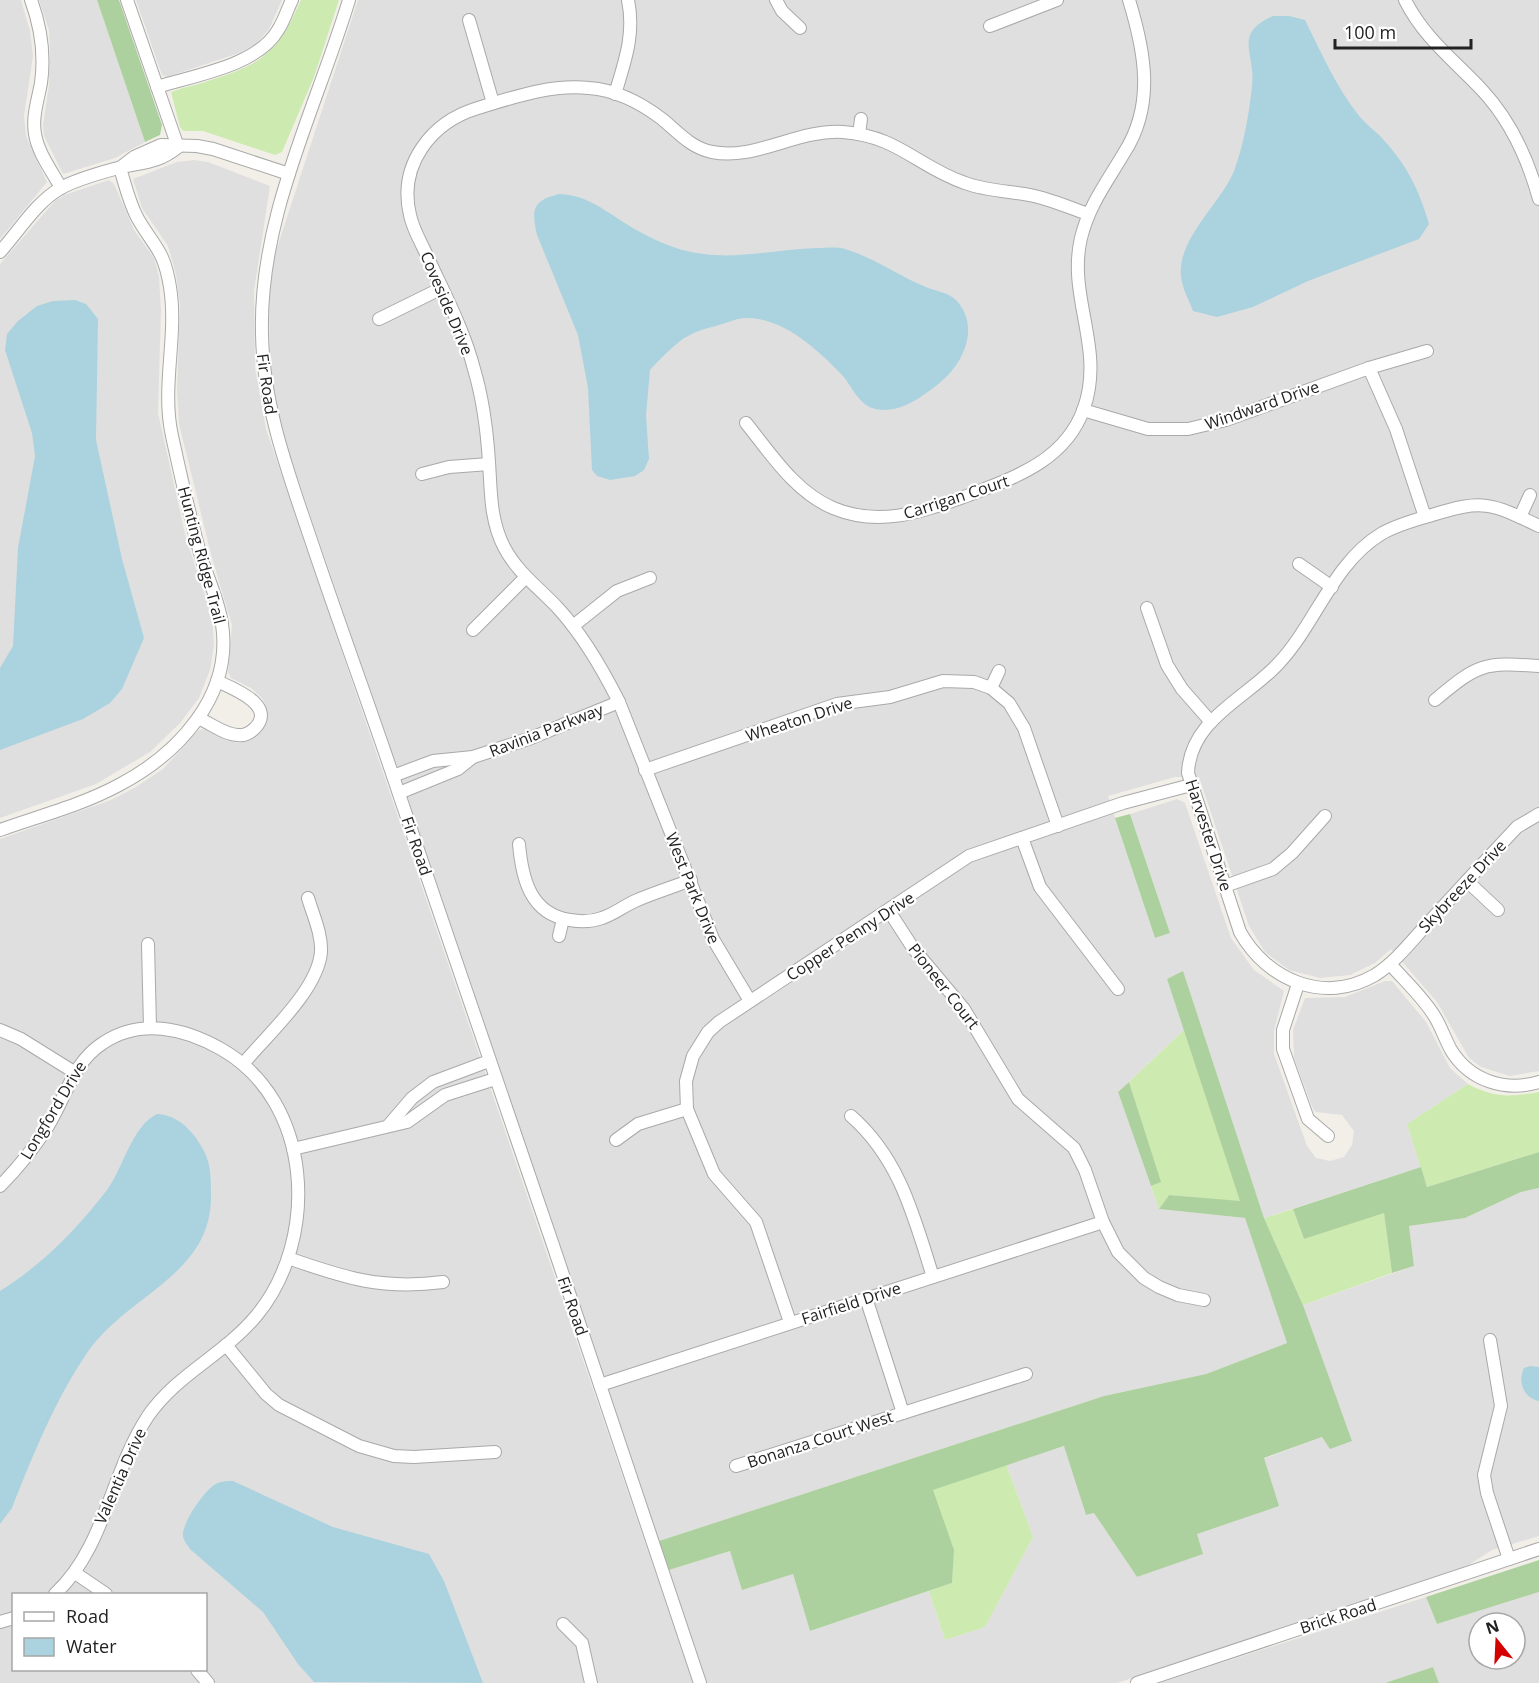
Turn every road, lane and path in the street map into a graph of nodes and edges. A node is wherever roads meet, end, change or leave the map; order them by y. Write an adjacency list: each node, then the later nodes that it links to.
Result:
1 (31, 0): 21 (street)
2 (127, 0): 13 (street)
3 (291, 0): 13 (street)
4 (349, 0): 20 (street, Fir Road)
5 (628, 0): 14 (street)
6 (776, 0): 12 (street)
7 (1057, 0): 11 (street)
8 (1129, 0): 23 (street)
9 (1405, 0): 22 (street)
10 (469, 20): 15 (street)
11 (990, 26)
12 (800, 28)
13 (158, 87): 18 (street)
14 (615, 93): 15 (street, Coveside Drive); 17 (street, Coveside Drive)
15 (493, 103): 25 (street, Coveside Drive)
16 (861, 119): 17 (street)
17 (859, 134): 23 (street, Coveside Drive)
18 (178, 147): 19 (street); 20 (street)
19 (120, 168): 21 (street); 46 (street, Hunting Ridge Trail)
20 (289, 174): 54 (street, Fir Road)
21 (61, 188): 24 (street)
22 (1539, 199)
23 (1088, 214): 29 (street, Carrigan Court)
24 (0, 252)
25 (442, 288): 26 (street); 31 (street, Coveside Drive)
26 (379, 319)
27 (1427, 351): 28 (street, Windward Drive)
28 (1369, 368): 29 (street, Windward Drive); 34 (street)
29 (1083, 410): 30 (street, Carrigan Court)
30 (746, 423)
31 (489, 464): 32 (street); 38 (street, Coveside Drive)
32 (422, 474)
33 (1530, 495): 35 (street)
34 (1425, 517): 35 (street, Harvester Drive); 40 (street, Harvester Drive)
35 (1520, 517): 36 (street, Harvester Drive)
36 (1539, 526)
37 (1299, 564): 40 (street)
38 (525, 578): 42 (street, Coveside Drive); 43 (street)
39 (650, 578): 42 (street)
40 (1332, 587): 51 (street, Harvester Drive)
41 (1147, 608): 51 (street)
42 (573, 626): 49 (street, Coveside Drive)
43 (473, 630)
44 (1539, 666): 48 (street)
45 (999, 671): 47 (street)
46 (217, 681): 50 (street, Hunting Ridge Trail); 50 (street)
47 (991, 688): 53 (street, Wheaton Drive); 59 (street)
48 (1435, 700)
49 (619, 702): 52 (street, Ravinia Parkway); 53 (street, Coveside Drive)
50 (198, 718): 60 (street, Hunting Ridge Trail)
51 (1210, 722): 55 (street, Harvester Drive)
52 (473, 757): 54 (street); 56 (street)
53 (645, 770): 63 (street, West Park Drive)
54 (393, 776): 56 (street, Fir Road)
55 (1191, 785): 59 (street, Copper Penny Drive); 65 (street, Harvester Drive)
56 (399, 793): 78 (street, Fir Road)
57 (1539, 814): 64 (street, Skybreeze Drive)
58 (1325, 816): 65 (street)
59 (1058, 826): 61 (street, Copper Penny Drive)
60 (0, 830)
61 (1022, 838): 68 (street, Copper Penny Drive); 74 (street)
62 (519, 843): 69 (street)
63 (691, 880): 69 (street); 75 (street, West Park Drive)
64 (1467, 881): 67 (street); 72 (street, Skybreeze Drive)
65 (1225, 886): 73 (street, Harvester Drive)
66 (308, 898): 79 (street)
67 (1498, 910)
68 (889, 911): 75 (street, Copper Penny Drive); 90 (street, Pioneer Court)
69 (563, 919): 70 (street)
70 (559, 936)
71 (148, 945): 76 (street)
72 (1390, 964): 73 (street, Harvester Drive); 82 (street)
73 (1298, 984): 86 (street)
74 (1118, 989)
75 (750, 1001): 83 (street, Copper Penny Drive)
76 (150, 1027): 79 (street, Longford Drive); 80 (street, Longford Drive)
77 (0, 1030): 80 (street)
78 (489, 1061): 81 (street, Fir Road); 85 (street)
79 (243, 1064): 88 (street, Longford Drive)
80 (75, 1072): 89 (street, Longford Drive)
81 (495, 1079): 85 (street); 100 (street, Fir Road)
82 (1539, 1082)
83 (687, 1109): 87 (street); 96 (street)
84 (851, 1116): 92 (street)
85 (387, 1127): 88 (street)
86 (1328, 1136)
87 (616, 1140)
88 (293, 1149): 91 (street, Longford Drive)
89 (0, 1186)
90 (1103, 1222): 92 (street, Fairfield Drive); 95 (street, Pioneer Court)
91 (288, 1258): 93 (street); 98 (street, Valentia Drive)
92 (933, 1277): 94 (street, Fairfield Drive)
93 (443, 1281)
94 (866, 1298): 96 (street, Fairfield Drive); 101 (street)
95 (1204, 1300)
96 (790, 1323): 100 (street, Fairfield Drive)
97 (1490, 1340): 105 (street)
98 (226, 1345): 102 (street); 106 (street, Valentia Drive)
99 (1026, 1374): 101 (street, Bonanza Court West)
100 (600, 1385): 113 (street, Fir Road)
101 (903, 1413): 103 (street, Bonanza Court West)
102 (495, 1452)
103 (736, 1466)
104 (1539, 1549): 105 (street, Brick Road)
105 (1509, 1559): 114 (street, Brick Road)
106 (75, 1573): 107 (street, Valentia Drive); 108 (street)
107 (56, 1593)
108 (105, 1593)
109 (563, 1624): 112 (street)
110 (198, 1671): 111 (street)
111 (208, 1683)
112 (591, 1683)
113 (700, 1683)
114 (1137, 1683)

